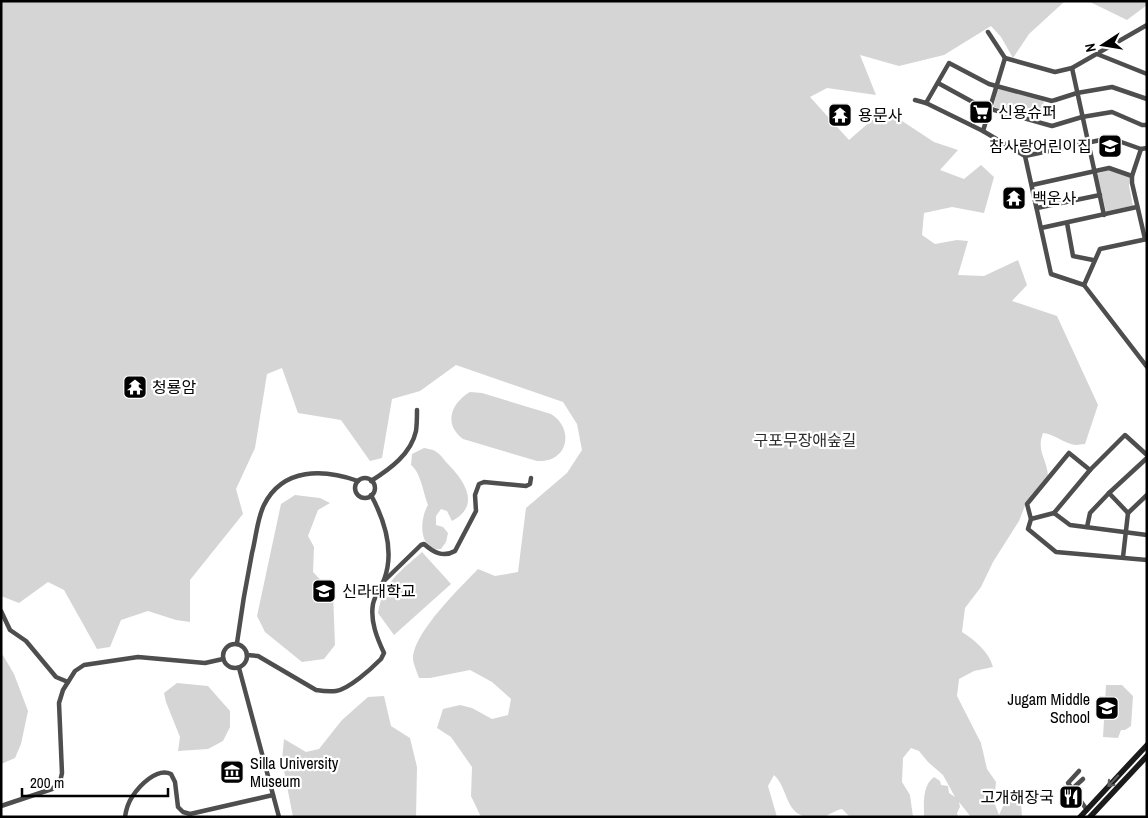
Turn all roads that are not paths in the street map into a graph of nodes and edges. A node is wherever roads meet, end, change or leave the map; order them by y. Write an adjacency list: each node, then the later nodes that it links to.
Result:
1 (1146, 28): 3 (street)
2 (988, 32): 4 (street)
3 (1097, 54): 5 (street); 6 (street)
4 (1004, 58): 5 (street); 8 (street)
5 (1072, 68): 9 (street)
6 (1147, 74)
7 (938, 83): 8 (street); 12 (street); 13 (street)
8 (996, 85): 9 (street); 13 (street)
9 (1077, 94): 10 (street); 14 (street)
10 (1147, 99)
11 (915, 100): 12 (street)
12 (926, 103): 16 (street)
13 (990, 108): 14 (street); 16 (street)
14 (1082, 118): 15 (street); 17 (street)
15 (1147, 125)
16 (983, 131): 20 (street)
17 (1087, 142): 19 (street); 20 (street); 21 (street)
18 (1147, 148): 19 (street)
19 (1141, 149): 22 (street)
20 (1025, 156): 23 (street)
21 (1094, 171): 22 (street); 23 (street); 24 (street)
22 (1132, 176): 25 (street)
23 (1032, 185): 26 (street)
24 (1100, 195): 26 (street); 27 (street)
25 (1137, 207): 27 (street); 30 (street)
26 (1037, 208): 29 (street)
27 (1104, 215): 28 (street)
28 (1068, 223): 29 (street); 31 (street)
29 (1041, 228): 32 (street)
30 (1146, 239): 31 (street)
31 (1094, 260): 32 (street)
32 (1084, 285): 33 (street)
33 (1147, 367)
34 (417, 410): 39 (street)
35 (1147, 456): 36 (street); 40 (street)
36 (1090, 470): 43 (street); 45 (street)
37 (531, 478): 51 (street)
38 (358, 481): 39 (street); 41 (street); 53 (street)
39 (371, 481): 41 (street)
40 (1108, 493): 44 (street); 46 (street)
41 (371, 495): 51 (street)
42 (1147, 495): 44 (street)
43 (1054, 513): 45 (street); 46 (street)
44 (1128, 513): 47 (street)
45 (1031, 519): 49 (street)
46 (1087, 527): 47 (street)
47 (1126, 533): 48 (street); 49 (street)
48 (1147, 535)
49 (1123, 557): 50 (street)
50 (1147, 560)
51 (384, 581): 54 (street)
52 (1, 611): 57 (street)
53 (237, 643): 54 (street); 55 (street)
54 (247, 655): 56 (street)
55 (223, 659): 56 (street); 57 (street)
56 (239, 668): 63 (street)
57 (68, 682): 64 (street)
58 (1147, 745): 65 (main road, one-way to 65)
59 (1147, 756): 66 (main road)
60 (1079, 771): 62 (street)
61 (1083, 779): 62 (street)
62 (1072, 789): 65 (street)
63 (273, 795): 67 (street); 68 (street)
64 (1, 806)
65 (1086, 810): 69 (main road)
66 (1093, 816)
67 (125, 817)
68 (279, 817)
69 (1080, 817)

